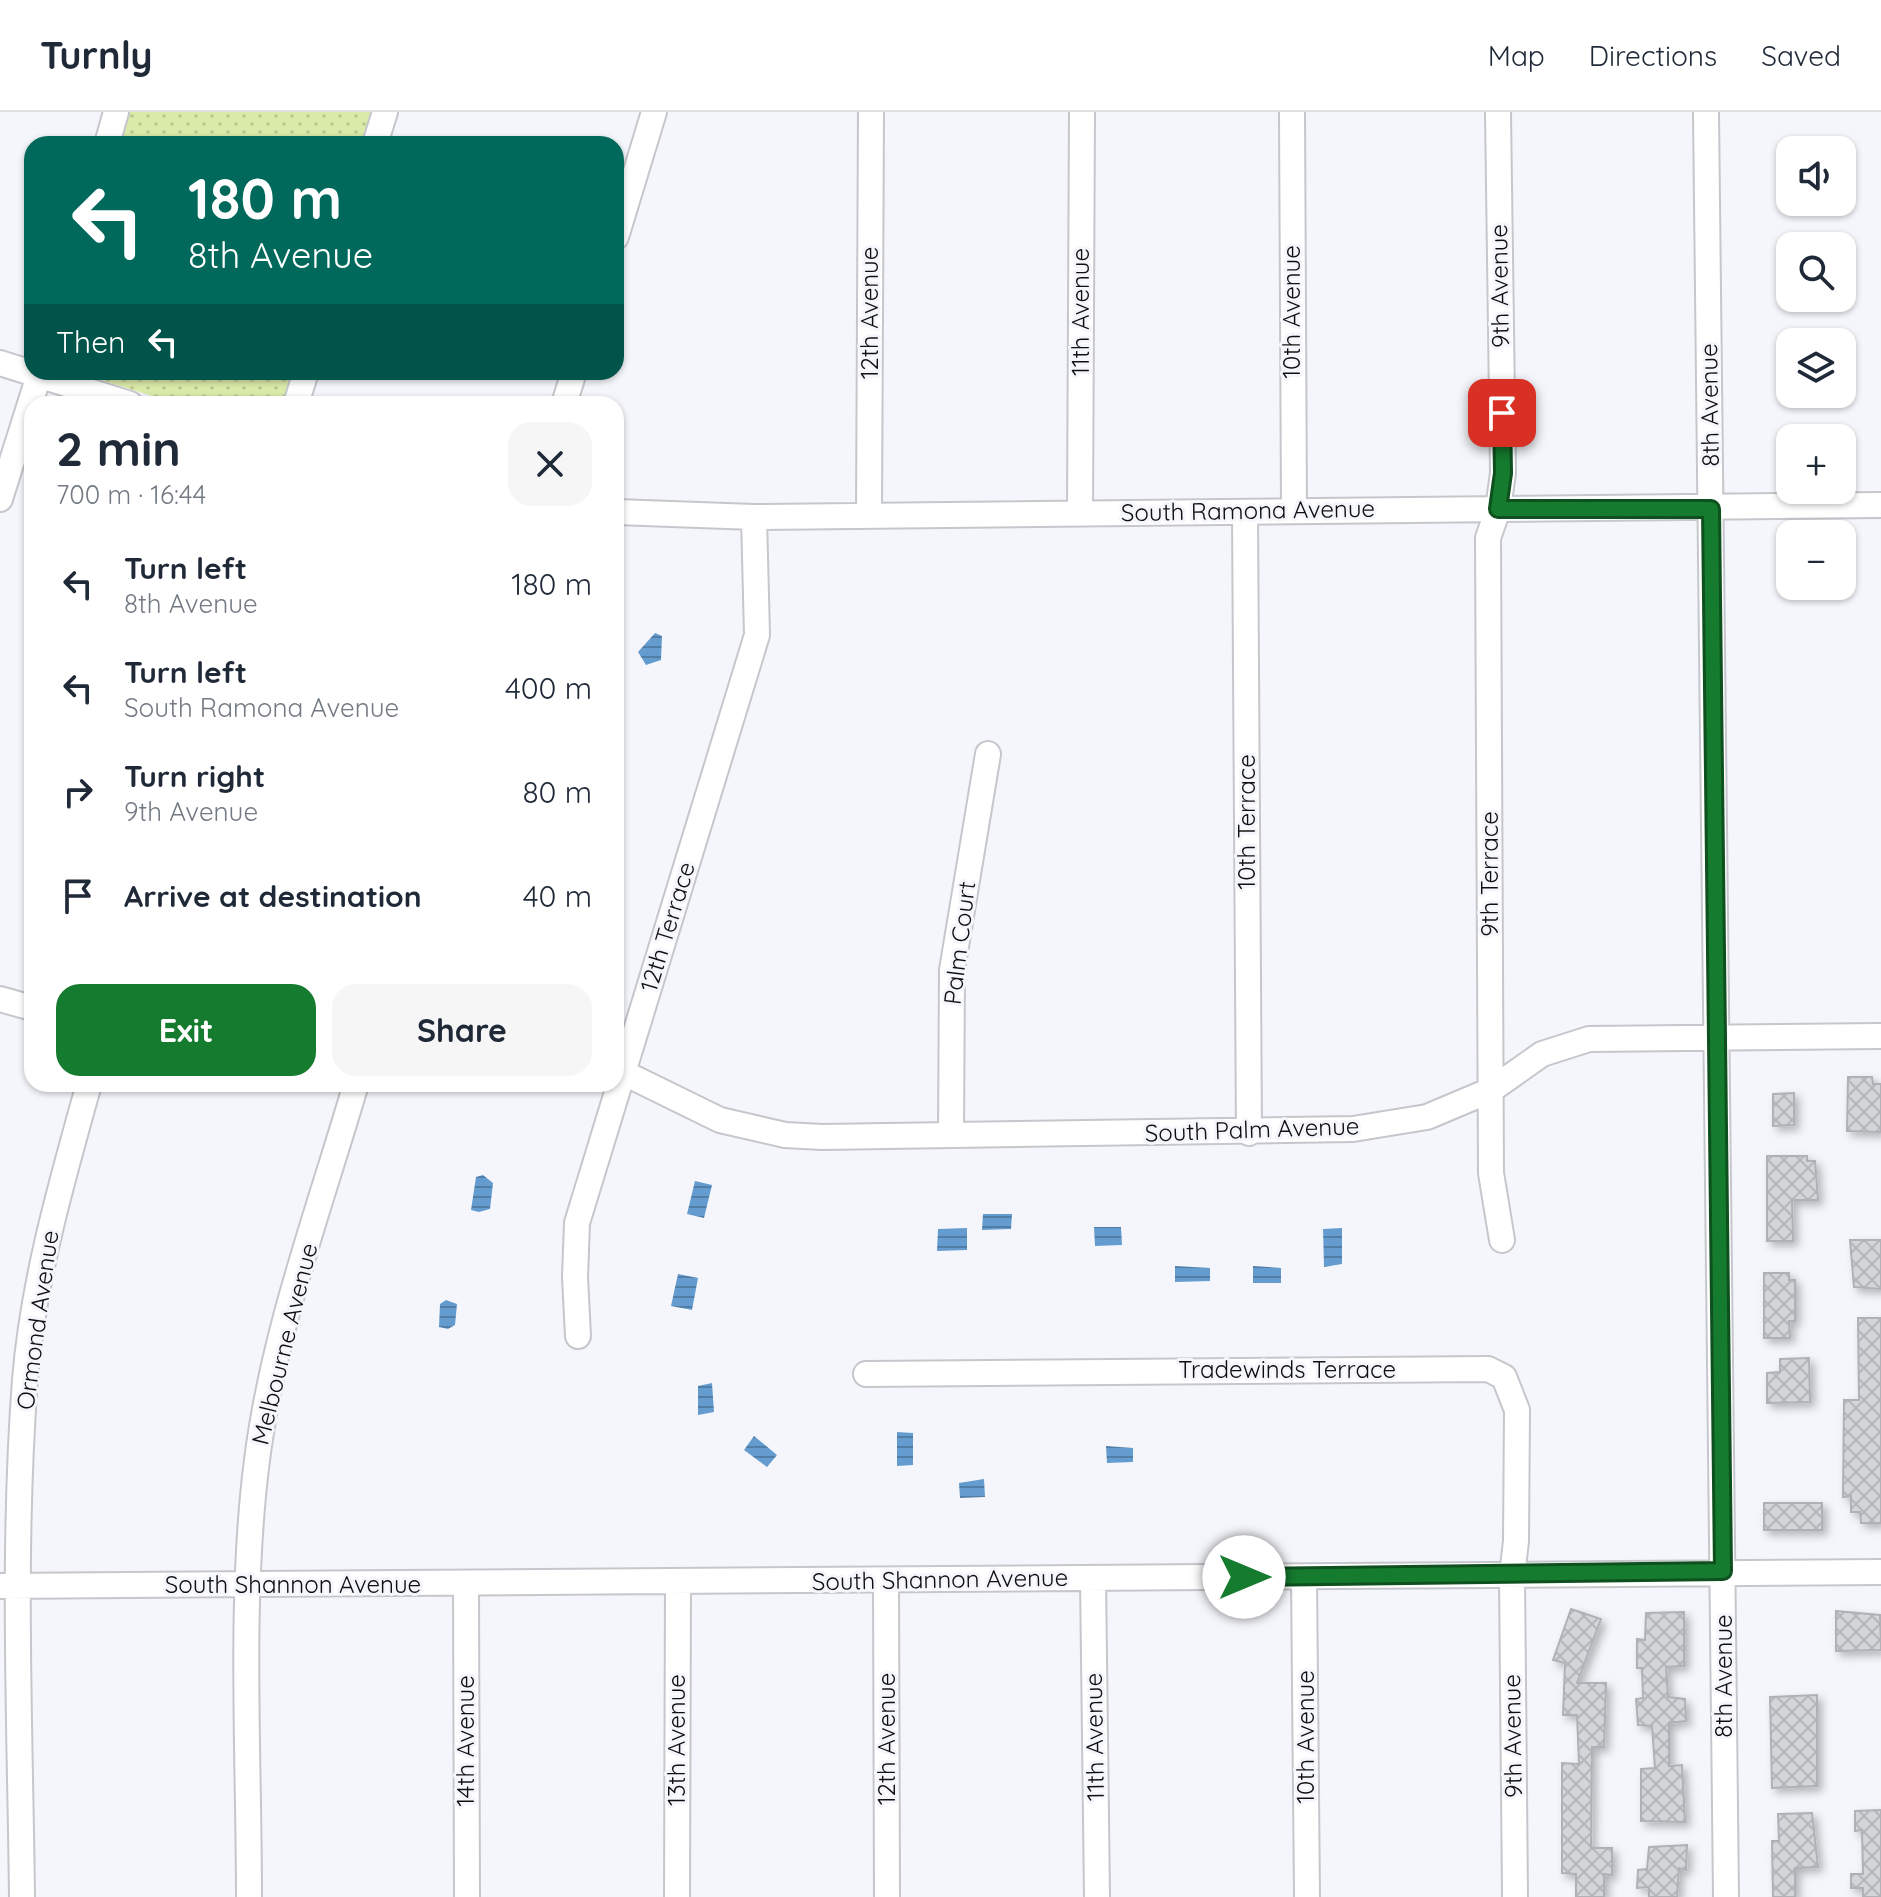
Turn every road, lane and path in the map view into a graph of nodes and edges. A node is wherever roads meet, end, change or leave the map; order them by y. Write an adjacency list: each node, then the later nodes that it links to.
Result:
1 (116, 112): 9 (street)
2 (385, 112): 10 (street)
3 (654, 112): 11 (street)
4 (871, 112): 25 (street, 12th Avenue)
5 (1082, 112): 24 (street, 11th Avenue)
6 (1292, 112): 21 (street, 10th Avenue)
7 (1498, 112): 19 (street, 9th Avenue)
8 (1706, 112): 20 (street, 8th Avenue)
9 (109, 136)
10 (378, 136)
11 (624, 211)
12 (0, 363): 13 (street)
13 (24, 369)
14 (60, 380): 15 (street)
15 (107, 396)
16 (24, 421): 17 (street)
17 (0, 499)
18 (1881, 505): 20 (street, South Ramona Avenue)
19 (1498, 509): 20 (street, South Ramona Avenue); 21 (street, South Ramona Avenue); 34 (street, 9th Terrace)
20 (1711, 509): 31 (street, 8th Avenue)
21 (1294, 511): 23 (street, South Ramona Avenue)
22 (624, 512): 26 (street, South Ramona Avenue)
23 (1245, 512): 24 (street, South Ramona Avenue); 38 (street, 10th Terrace)
24 (1080, 513): 25 (street, South Ramona Avenue)
25 (869, 514): 26 (street, South Ramona Avenue)
26 (754, 517): 32 (street, 12th Terrace)
27 (988, 754): 39 (street, Palm Court)
28 (0, 999): 29 (street)
29 (24, 1006)
30 (1881, 1036): 31 (street, South Palm Avenue)
31 (1717, 1039): 34 (street, South Palm Avenue); 43 (street, 8th Avenue)
32 (624, 1057)
33 (624, 1072): 39 (street, South Palm Avenue)
34 (1491, 1090): 38 (street, South Palm Avenue); 40 (street, 9th Terrace)
35 (87, 1092): 52 (street, Ormond Avenue)
36 (354, 1092): 50 (street, Melbourne Avenue)
37 (614, 1092): 41 (street, 12th Terrace)
38 (1249, 1133): 39 (street, South Palm Avenue)
39 (951, 1134)
40 (1502, 1240)
41 (578, 1336)
42 (866, 1374): 45 (street, Tradewinds Terrace)
43 (1723, 1571): 44 (street, South Shannon Avenue); 45 (street, South Shannon Avenue); 61 (street, 8th Avenue)
44 (1881, 1572)
45 (1512, 1576): 46 (street, South Shannon Avenue); 60 (street, 9th Avenue)
46 (1304, 1577): 47 (street, South Shannon Avenue); 59 (street, 10th Avenue)
47 (1093, 1578): 48 (street, South Shannon Avenue); 58 (street, 11th Avenue)
48 (886, 1581): 49 (street, South Shannon Avenue); 57 (street, 12th Avenue)
49 (678, 1582): 51 (street, South Shannon Avenue); 56 (street, 13th Avenue)
50 (249, 1584): 51 (street, South Shannon Avenue); 52 (street, South Shannon Avenue); 54 (street, Melbourne Avenue)
51 (466, 1584): 55 (street, 14th Avenue)
52 (9, 1587): 53 (street, Ormond Avenue)
53 (22, 1897)
54 (249, 1897)
55 (467, 1897)
56 (677, 1897)
57 (887, 1897)
58 (1097, 1897)
59 (1307, 1897)
60 (1515, 1897)
61 (1726, 1897)

